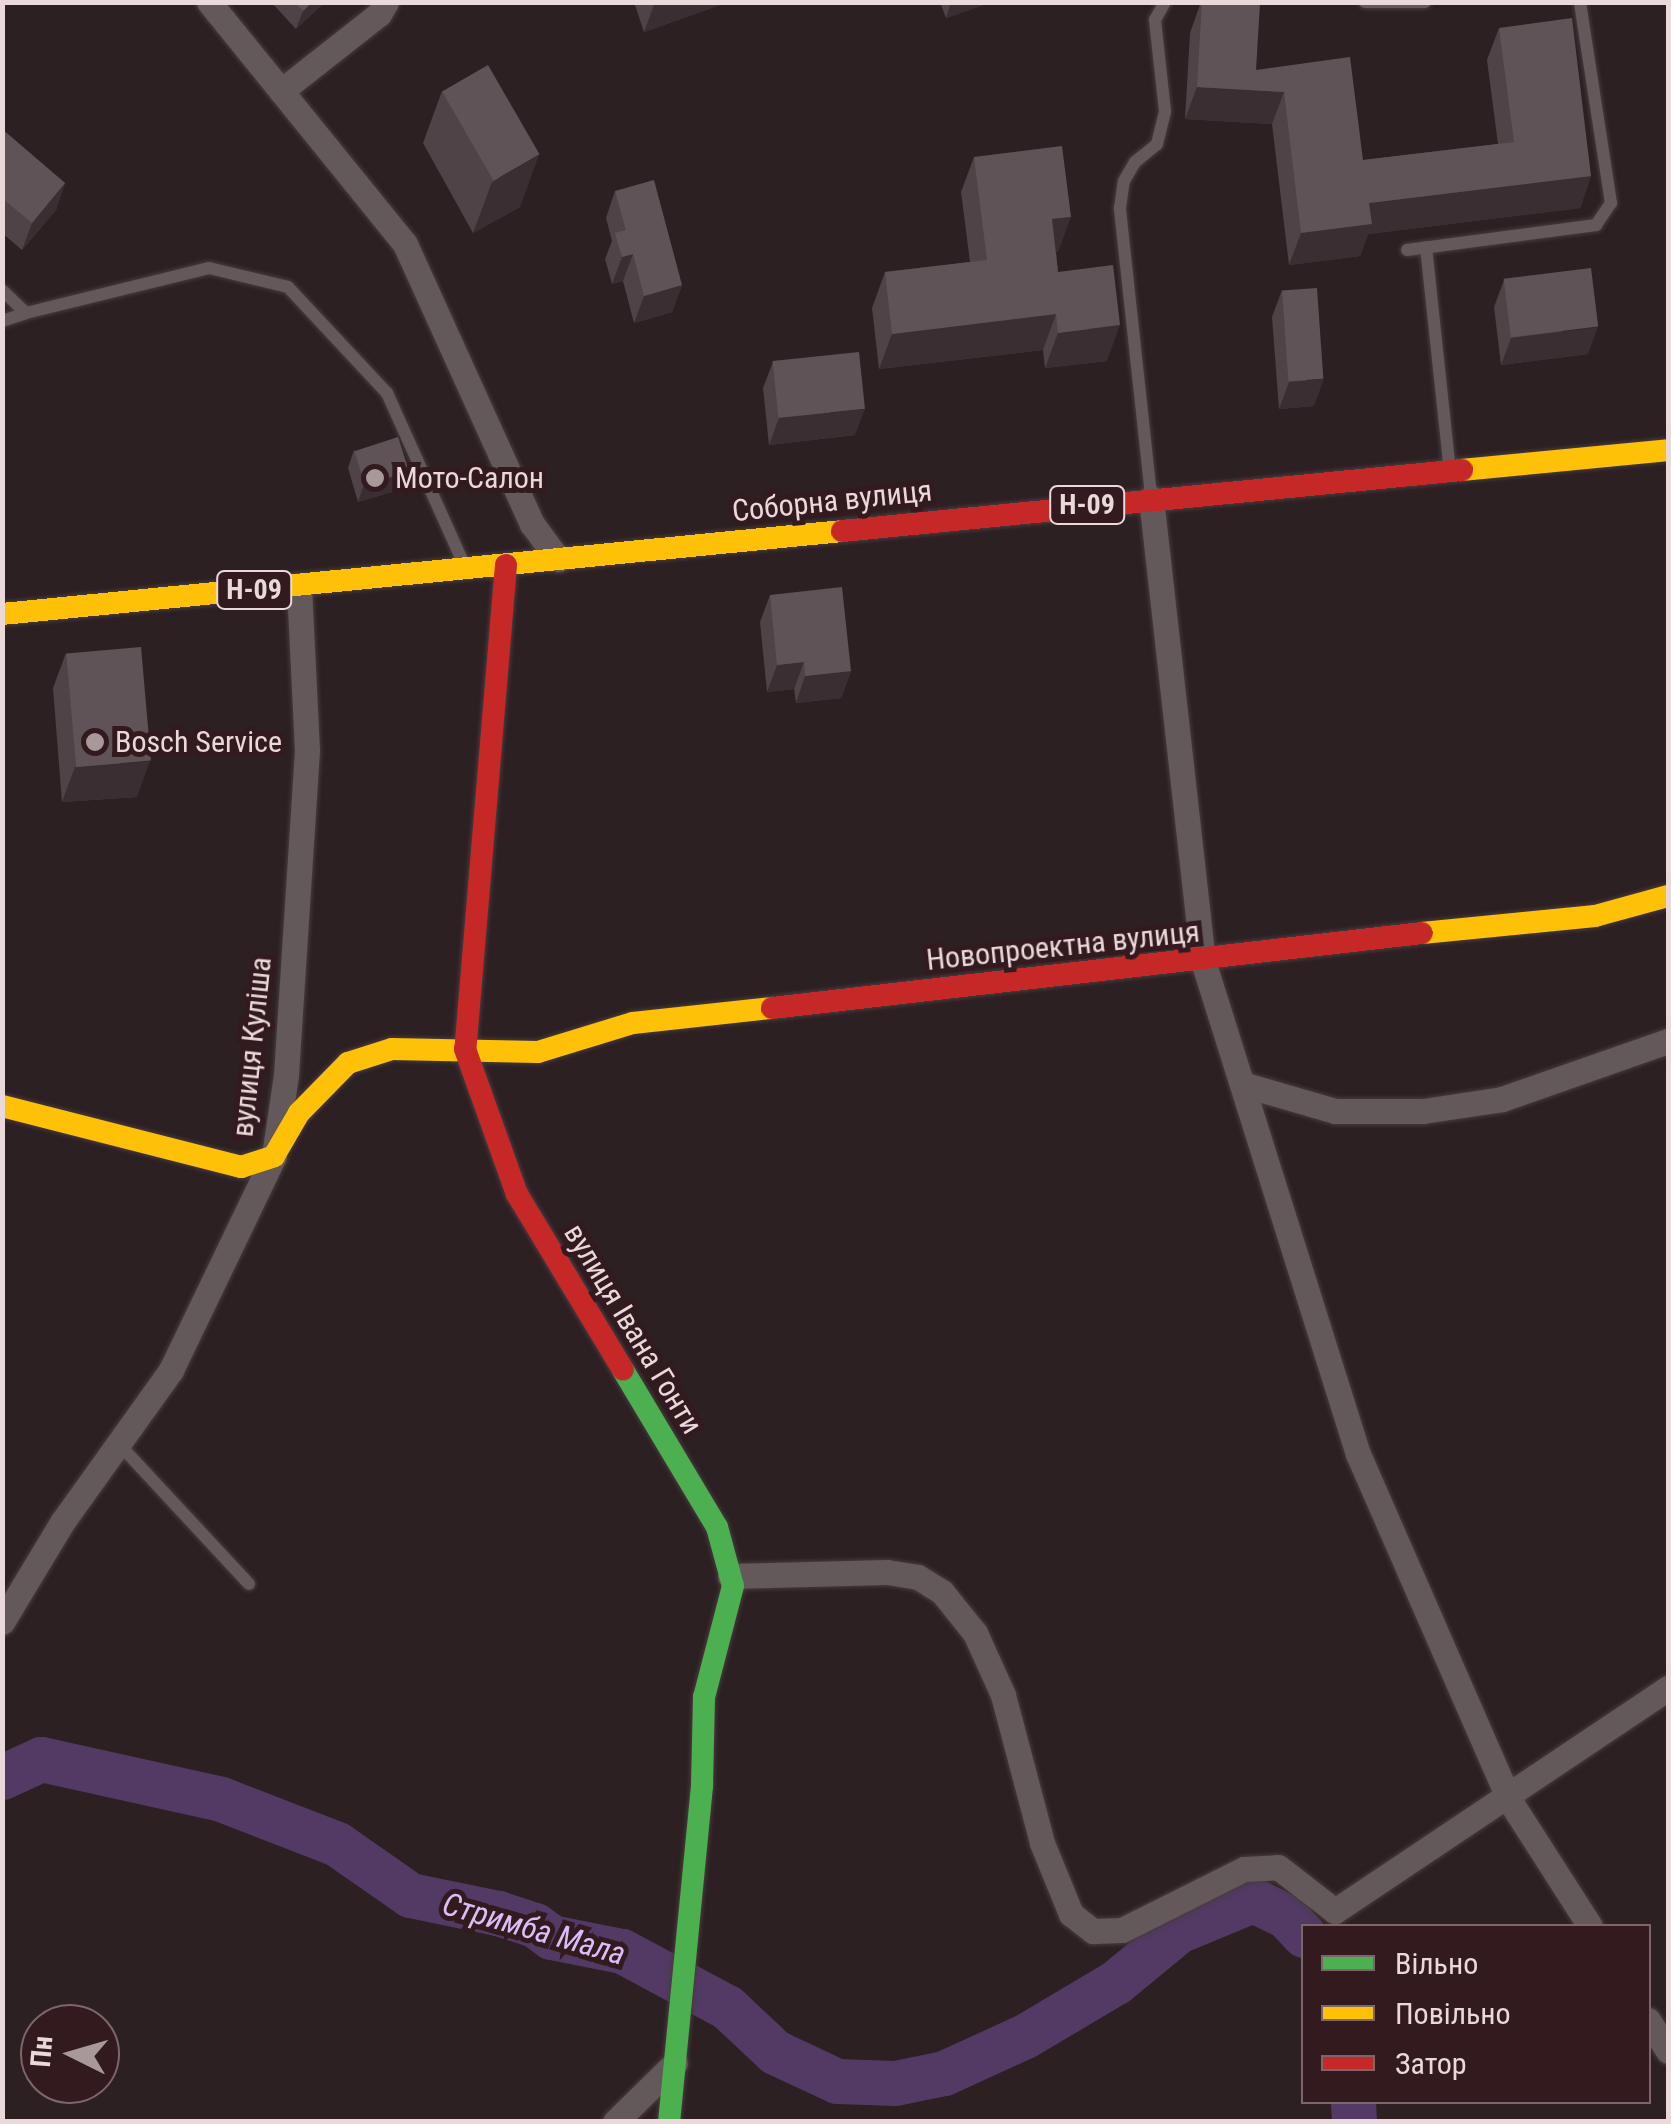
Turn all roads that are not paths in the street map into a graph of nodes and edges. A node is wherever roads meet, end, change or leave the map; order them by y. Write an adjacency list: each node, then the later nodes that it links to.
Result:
1 (208, 2): 7 (street)
2 (386, 2): 7 (street)
3 (1165, 2): 15 (lane)
4 (1365, 2): 5 (lane)
5 (1425, 2)
6 (1580, 2): 8 (lane)
7 (281, 90): 16 (street)
8 (1426, 247): 9 (lane); 14 (lane)
9 (1407, 250)
10 (2, 290): 11 (lane)
11 (26, 313): 12 (lane); 18 (lane)
12 (2, 321)
13 (1668, 450): 14 (street, Соборна вулиця / Н-09)
14 (1450, 470): 15 (street, Соборна вулиця / Н-09)
15 (1151, 498): 16 (street, Соборна вулиця / Н-09); 22 (street)
16 (558, 559): 17 (street, Соборна вулиця / Н-09)
17 (506, 565): 18 (street, Соборна вулиця / Н-09); 24 (street, вулиця Івана Гонти)
18 (466, 568): 19 (street, Соборна вулиця / Н-09)
19 (299, 585): 20 (street, Соборна вулиця / Н-09); 27 (street, вулиця Куліша)
20 (2, 614)
21 (1668, 896): 22 (street, Новопроектна вулиця)
22 (1203, 961): 24 (street, Новопроектна вулиця); 25 (street)
23 (1668, 1041): 25 (street)
24 (465, 1049): 27 (street, Новопроектна вулиця); 29 (street, вулиця Івана Гонти)
25 (1242, 1084): 33 (street)
26 (2, 1106): 27 (street)
27 (274, 1156): 28 (street, вулиця Куліша)
28 (119, 1444): 30 (lane); 31 (street, вулиця Куліша)
29 (730, 1576): 33 (street); 36 (street, вулиця Івана Гонти)
30 (249, 1584)
31 (2, 1622)
32 (1668, 1688): 33 (street)
33 (1508, 1798): 34 (street)
34 (1589, 1924)
35 (1651, 2025): 37 (street)
36 (676, 2051): 38 (street); 39 (street, вулиця Івана Гонти)
37 (1668, 2051)
38 (615, 2122)
39 (668, 2122)

